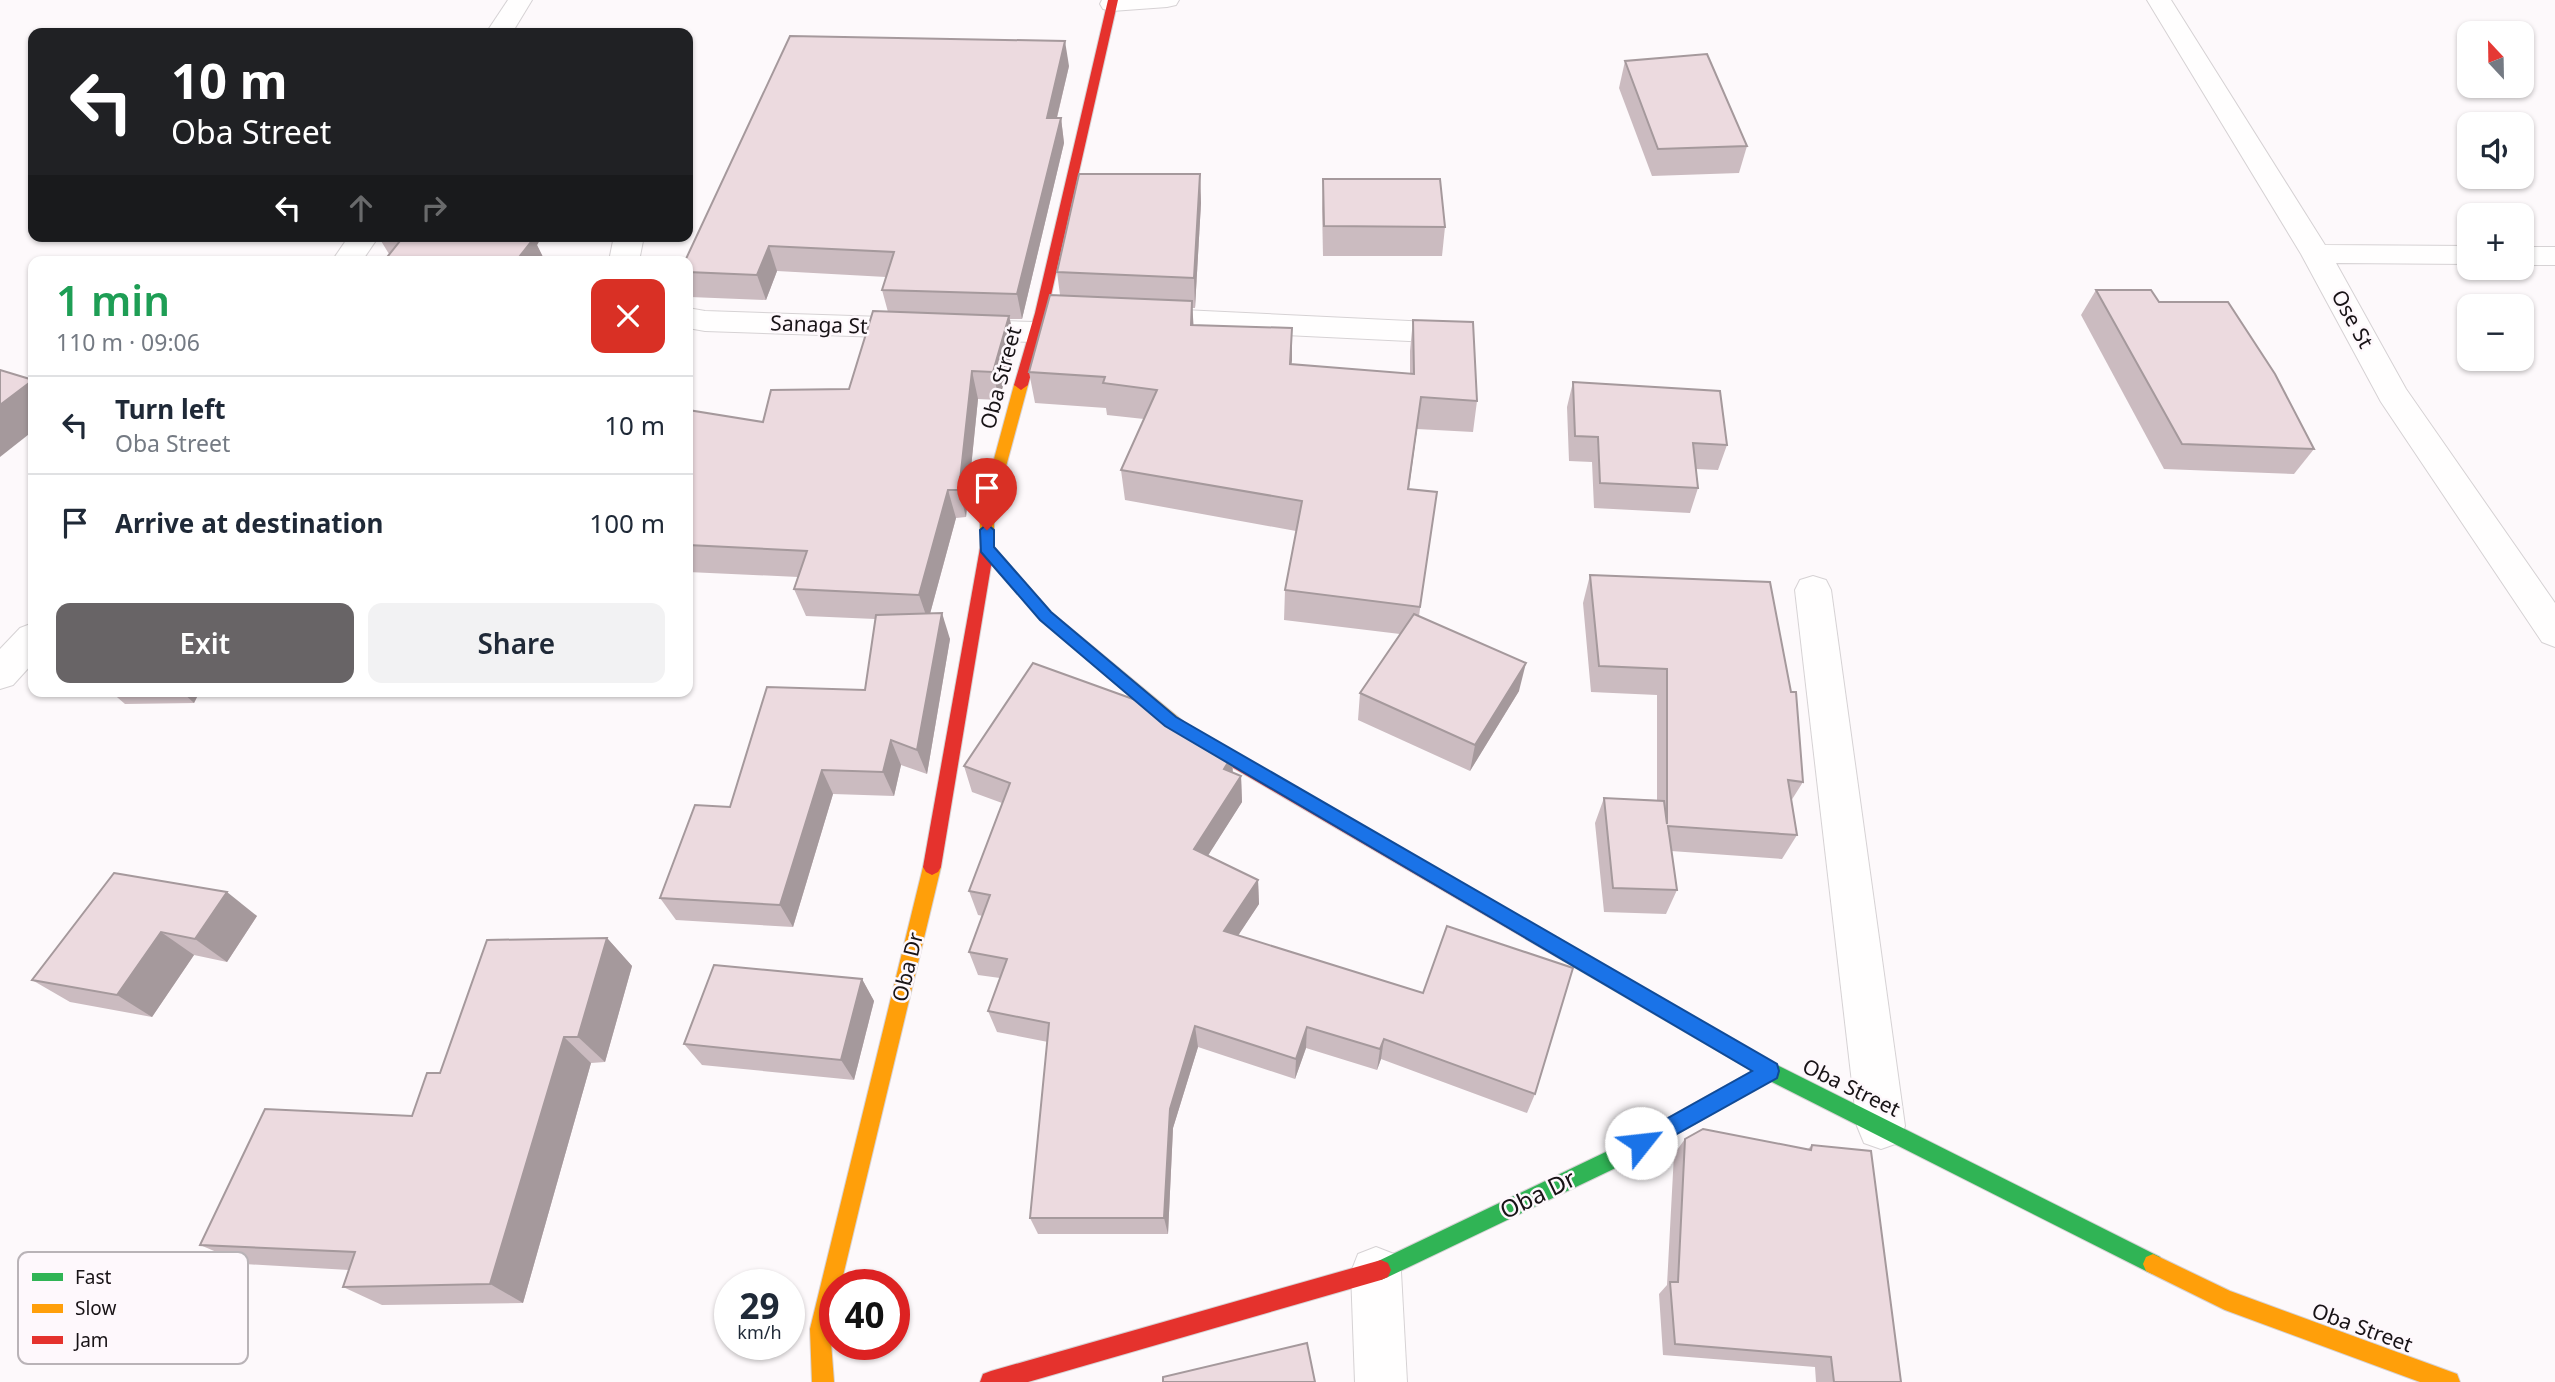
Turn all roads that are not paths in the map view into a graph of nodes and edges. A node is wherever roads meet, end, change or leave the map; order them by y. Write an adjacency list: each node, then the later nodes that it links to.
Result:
1 (520, 0): 5 (street)
2 (1167, 0): 4 (street)
3 (2159, 0): 6 (street, Ose St)
4 (1112, 2): 12 (street, Oba Street)
5 (502, 28)
6 (2316, 254): 7 (street); 16 (street, Ose St)
7 (2457, 255)
8 (2534, 256): 9 (street)
9 (2555, 256)
10 (1109, 316): 13 (street)
11 (693, 319): 12 (street, Sanaga St)
12 (1048, 320): 14 (street, Oba Street)
13 (1450, 333)
14 (987, 548): 19 (street, Oba Street); 22 (street, Oba Dr)
15 (1812, 590): 20 (street)
16 (2555, 632)
17 (28, 643): 18 (street)
18 (0, 674)
19 (1770, 1071): 20 (street, Oba Street); 21 (street, Oba Dr)
20 (1881, 1126): 25 (street, Oba Street)
21 (1376, 1272): 23 (street, Oba Dr); 24 (street)
22 (823, 1382)
23 (991, 1382)
24 (1381, 1382)
25 (2449, 1382)

